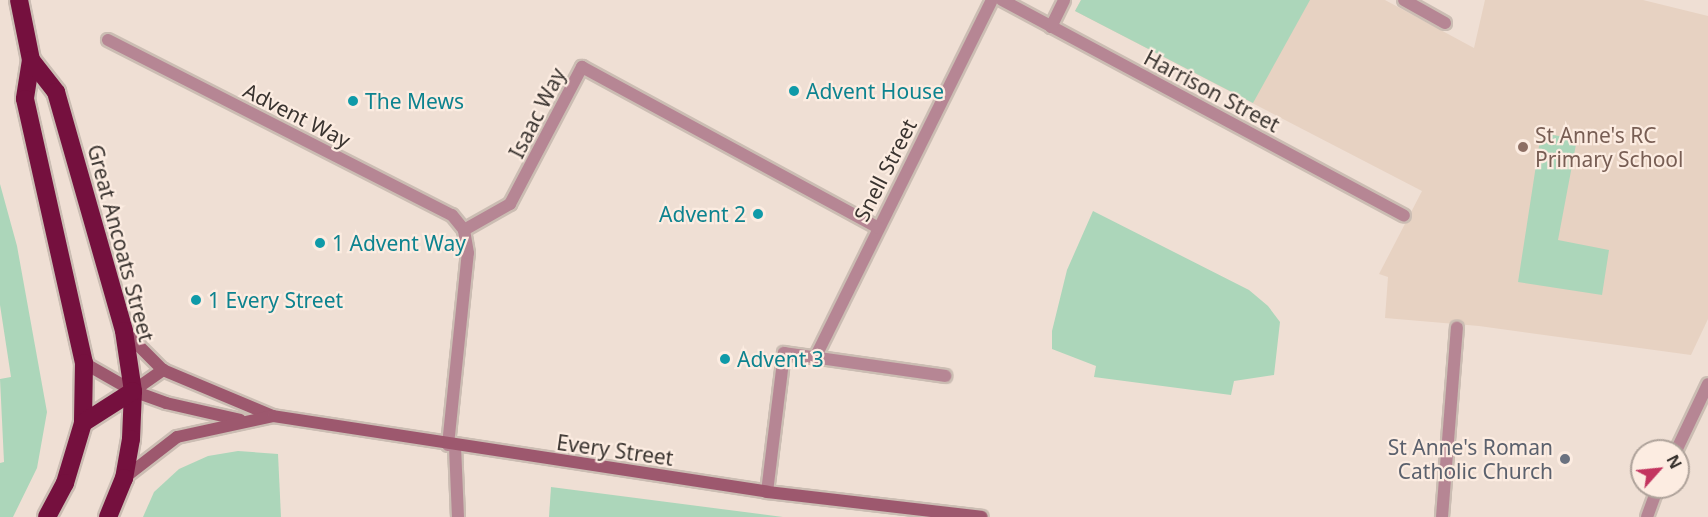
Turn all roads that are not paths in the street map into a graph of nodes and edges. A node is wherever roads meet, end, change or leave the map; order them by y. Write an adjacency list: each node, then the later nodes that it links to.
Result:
1 (19, 0): 9 (highway, Great Ancoats Street)
2 (992, 0): 11 (street, Snell Street)
3 (1002, 0): 7 (street, Harrison Street)
4 (1064, 0): 7 (street)
5 (1404, 0): 6 (street)
6 (1445, 23)
7 (1051, 27): 10 (street, Harrison Street)
8 (108, 40): 12 (street, Advent Way)
9 (31, 60): 14 (highway, Great Ancoats Street); 16 (highway, Great Ancoats Street)
10 (1404, 216)
11 (878, 228): 12 (street, Isaac Way); 15 (street, Snell Street)
12 (464, 230): 25 (street)
13 (1457, 328): 33 (street)
14 (124, 331): 17 (street); 20 (highway, Great Ancoats Street)
15 (815, 358): 18 (street); 27 (street)
16 (84, 363): 20 (street); 23 (highway, Great Ancoats Street)
17 (163, 370): 20 (street); 21 (street)
18 (945, 376)
19 (1708, 384): 24 (street)
20 (133, 391): 22 (street); 23 (highway); 26 (highway, Great Ancoats Street)
21 (273, 416): 22 (street, Every Street); 25 (street, Every Street)
22 (244, 421): 26 (street, Every Street)
23 (83, 423): 29 (highway, Great Ancoats Street)
24 (1682, 439)
25 (452, 446): 27 (street, Every Street); 31 (street)
26 (124, 478): 30 (highway, Great Ancoats Street)
27 (767, 492): 32 (street, Every Street)
28 (1654, 499): 34 (street)
29 (47, 517)
30 (108, 517)
31 (458, 517)
32 (982, 517)
33 (1442, 517)
34 (1647, 517)

